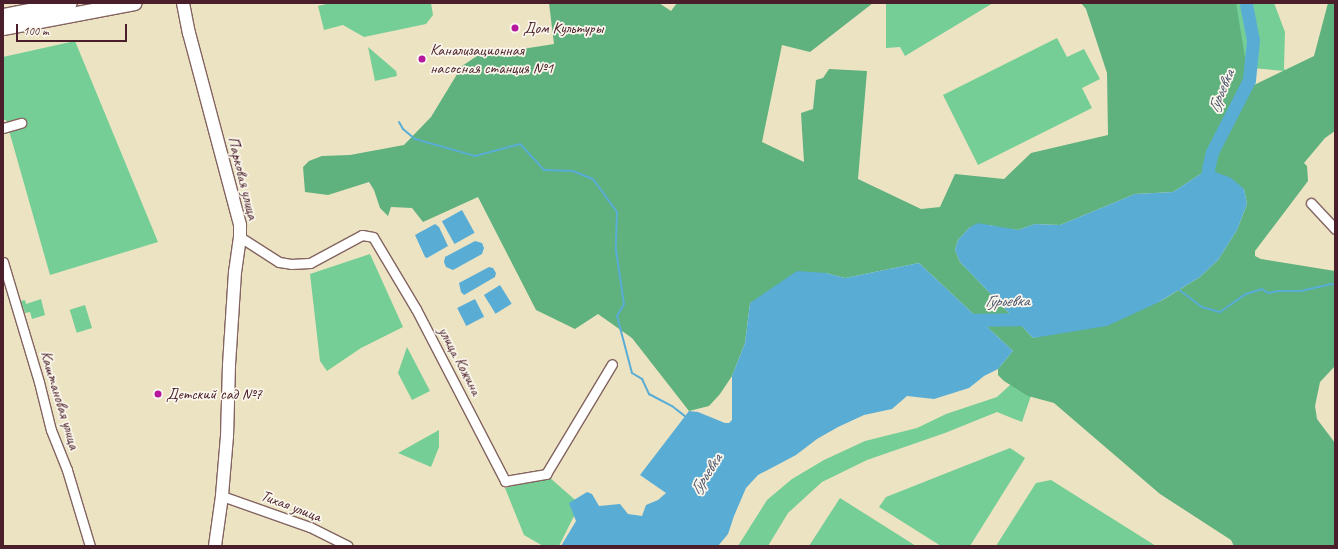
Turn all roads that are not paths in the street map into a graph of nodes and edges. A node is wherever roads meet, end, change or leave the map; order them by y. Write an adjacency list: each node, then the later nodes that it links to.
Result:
1 (70, 3): 4 (main road)
2 (135, 3): 5 (main road)
3 (183, 3): 10 (street, Парковая улица)
4 (3, 16)
5 (3, 28)
6 (21, 123): 7 (street)
7 (3, 128)
8 (1311, 203): 9 (street)
9 (1335, 229)
10 (240, 237): 12 (street, улица Кожина); 13 (street, Парковая улица)
11 (3, 262): 14 (street, Каштановая улица)
12 (612, 364)
13 (222, 496): 15 (street, Парковая улица); 16 (street, Тихая улица)
14 (90, 546)
15 (215, 546)
16 (348, 546)

